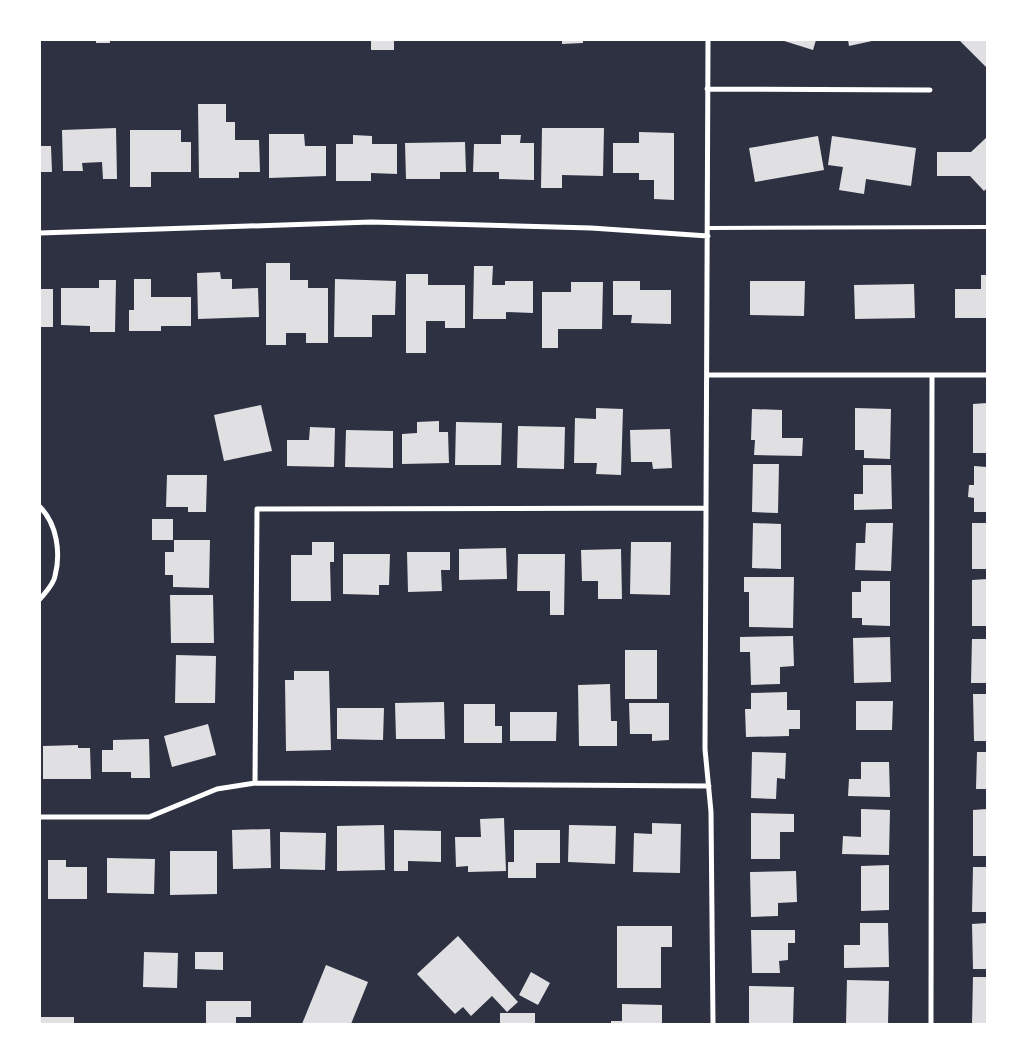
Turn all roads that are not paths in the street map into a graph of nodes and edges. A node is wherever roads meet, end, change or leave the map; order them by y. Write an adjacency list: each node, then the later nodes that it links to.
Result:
1 (708, 40): 2 (street)
2 (707, 89): 3 (street); 5 (street)
3 (930, 90)
4 (987, 227): 5 (lane)
5 (708, 228): 7 (street)
6 (40, 233): 7 (street)
7 (708, 236): 8 (street)
8 (707, 375): 9 (street); 12 (street)
9 (932, 375): 10 (street); 18 (street)
10 (987, 375)
11 (40, 507): 13 (street)
12 (706, 508): 14 (street); 15 (street)
13 (40, 599)
14 (255, 783): 15 (street); 16 (street)
15 (709, 786): 17 (street)
16 (40, 817)
17 (714, 1024)
18 (932, 1024)

